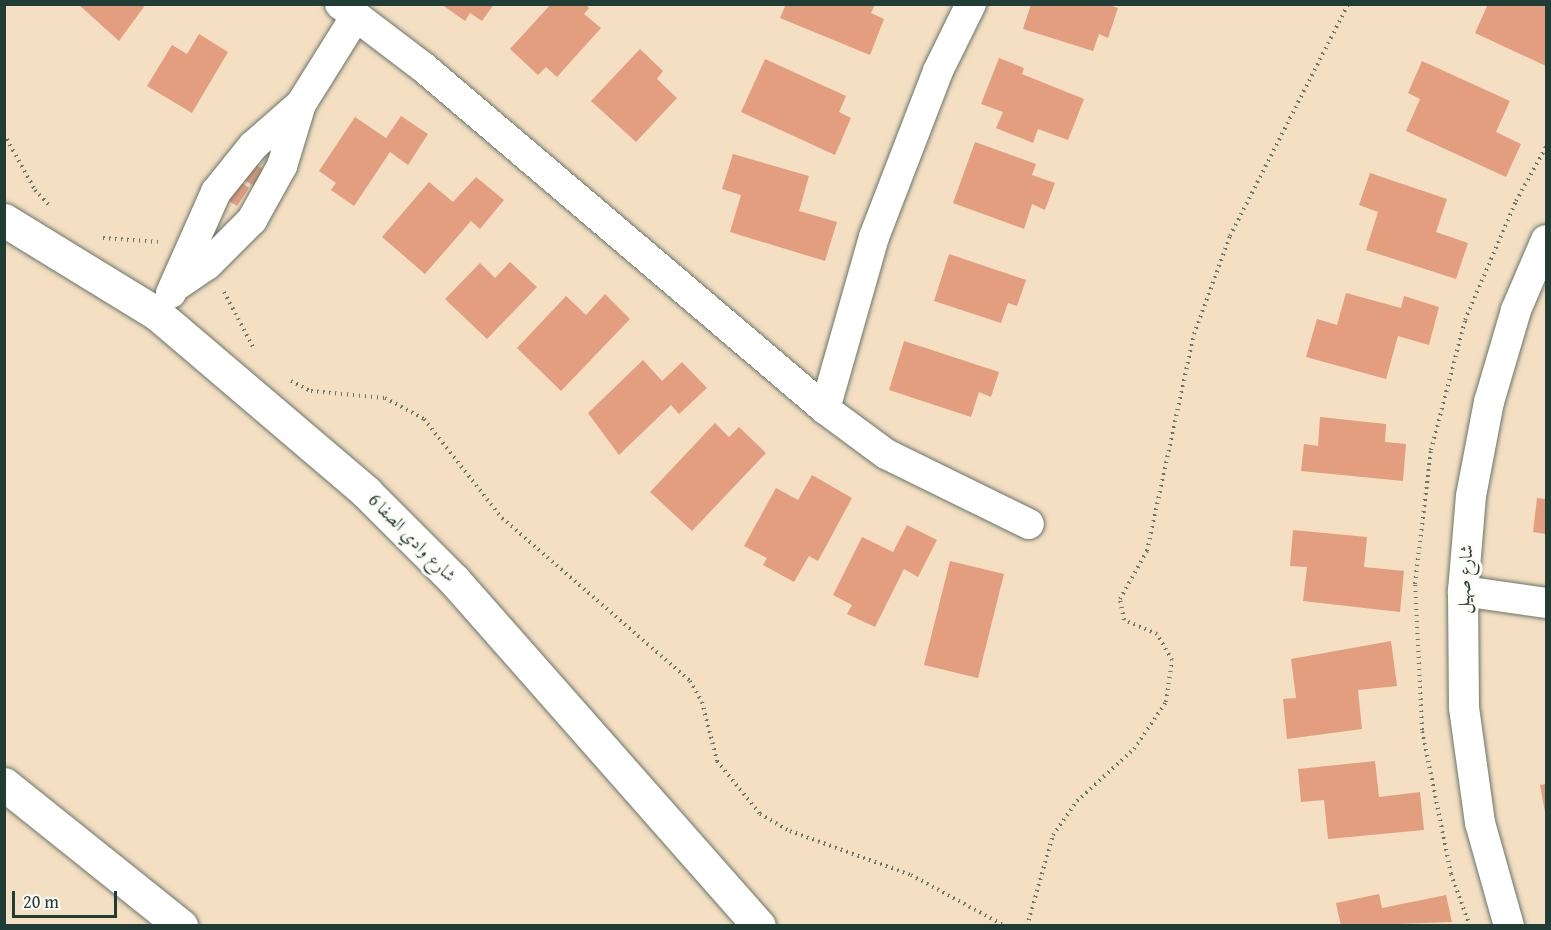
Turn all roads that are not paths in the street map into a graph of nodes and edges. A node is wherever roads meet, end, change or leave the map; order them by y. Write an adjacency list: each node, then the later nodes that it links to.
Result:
1 (971, 4): 10 (street)
2 (348, 10): 3 (street); 10 (street)
3 (301, 104): 4 (street); 5 (street)
4 (253, 146): 5 (street); 8 (street)
5 (282, 166): 8 (street)
6 (4, 220): 9 (main road, شارع وادي الصفا 6)
7 (1546, 240): 12 (street, شارع صهيل)
8 (204, 248): 9 (street)
9 (156, 313): 16 (main road, شارع وادي الصفا 6)
10 (825, 409): 11 (street)
11 (1029, 524)
12 (1463, 591): 13 (street); 17 (street, شارع صهيل)
13 (1546, 603)
14 (4, 784): 15 (main road)
15 (181, 926)
16 (759, 926)
17 (1509, 926)

